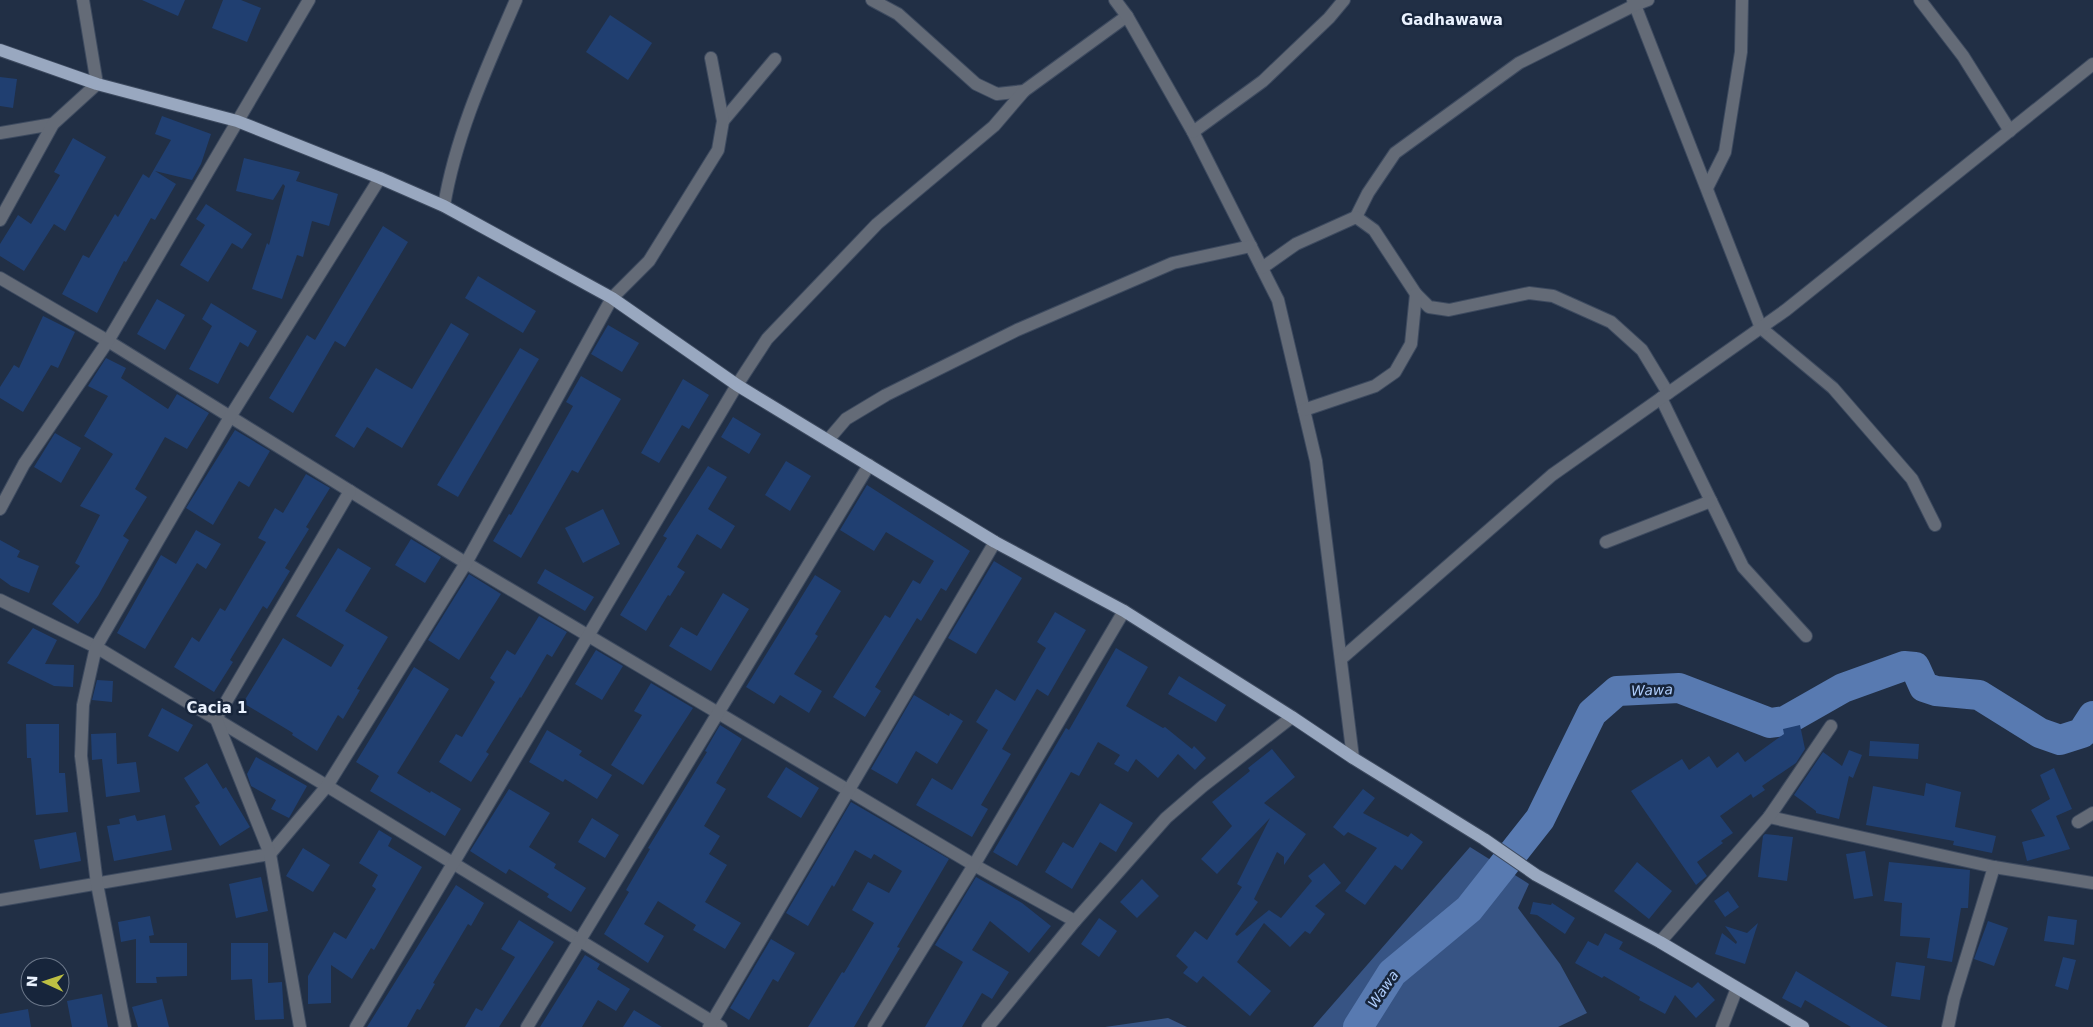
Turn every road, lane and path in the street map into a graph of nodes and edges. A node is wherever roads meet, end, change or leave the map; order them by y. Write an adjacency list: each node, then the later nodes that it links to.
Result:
1 (83, 0): 16 (street)
2 (309, 0): 18 (street)
3 (516, 0): 26 (street)
4 (872, 0): 17 (street)
5 (1115, 0): 11 (street)
6 (1344, 0): 22 (street)
7 (1648, 0): 10 (street)
8 (1742, 0): 25 (street)
9 (1920, 0): 21 (street)
10 (1634, 2): 25 (street); 27 (street)
11 (1127, 16): 17 (street); 22 (street)
12 (0, 50): 16 (main road)
13 (711, 58): 19 (street)
14 (775, 59): 19 (street)
15 (2093, 64): 21 (street)
16 (97, 84): 18 (main road); 20 (street)
17 (1024, 91): 36 (street)
18 (237, 121): 24 (main road); 35 (street)
19 (723, 121): 33 (street)
20 (53, 124): 23 (street); 28 (street)
21 (2010, 131): 34 (street)
22 (1193, 132): 29 (street)
23 (0, 133)
24 (380, 178): 26 (main road); 39 (street)
25 (1707, 188): 34 (street)
26 (444, 206): 33 (main road)
27 (1356, 217): 30 (street); 32 (street)
28 (0, 220)
29 (1251, 246): 30 (street); 40 (street)
30 (1262, 268): 38 (street)
31 (0, 278): 35 (street)
32 (1416, 294): 37 (street); 38 (street)
33 (612, 298): 36 (main road); 48 (street)
34 (1762, 328): 37 (street); 45 (street)
35 (108, 341): 39 (street); 44 (street)
36 (737, 385): 40 (main road); 51 (street)
37 (1665, 396): 43 (street); 54 (street)
38 (1304, 410): 54 (street)
39 (230, 416): 42 (street); 53 (street)
40 (828, 440): 41 (main road)
41 (868, 465): 46 (main road); 55 (street)
42 (350, 491): 48 (street); 57 (street)
43 (1711, 501): 47 (street); 52 (street)
44 (0, 509)
45 (1935, 525)
46 (995, 542): 50 (main road); 61 (street)
47 (1606, 542)
48 (466, 563): 51 (street); 60 (street)
49 (0, 600): 53 (street)
50 (1124, 611): 56 (main road); 67 (street)
51 (588, 636): 55 (street); 66 (street)
52 (1806, 636)
53 (96, 648): 57 (street); 70 (street)
54 (1341, 659): 59 (street)
55 (718, 713): 61 (street); 73 (street)
56 (1292, 717): 59 (main road); 72 (street)
57 (216, 719): 60 (street); 65 (street)
58 (1831, 726): 63 (street)
59 (1353, 758): 74 (main road)
60 (327, 786): 65 (street); 66 (street)
61 (848, 791): 67 (street); 76 (street)
62 (2093, 813): 64 (street)
63 (1769, 817): 68 (street); 74 (street)
64 (2078, 822)
65 (270, 854): 70 (street); 78 (street)
66 (453, 863): 73 (street); 79 (street)
67 (974, 865): 72 (street); 81 (street)
68 (1994, 867): 69 (street); 85 (street)
69 (2093, 883)
70 (97, 884): 71 (street); 77 (street)
71 (0, 900)
72 (1075, 921): 82 (street)
73 (580, 940): 76 (street); 80 (street)
74 (1660, 942): 75 (main road)
75 (1737, 988): 83 (street); 84 (main road)
76 (714, 1025)
77 (125, 1027)
78 (300, 1027)
79 (356, 1027)
80 (527, 1027)
81 (874, 1027)
82 (988, 1027)
83 (1722, 1027)
84 (1803, 1027)
85 (1948, 1027)

